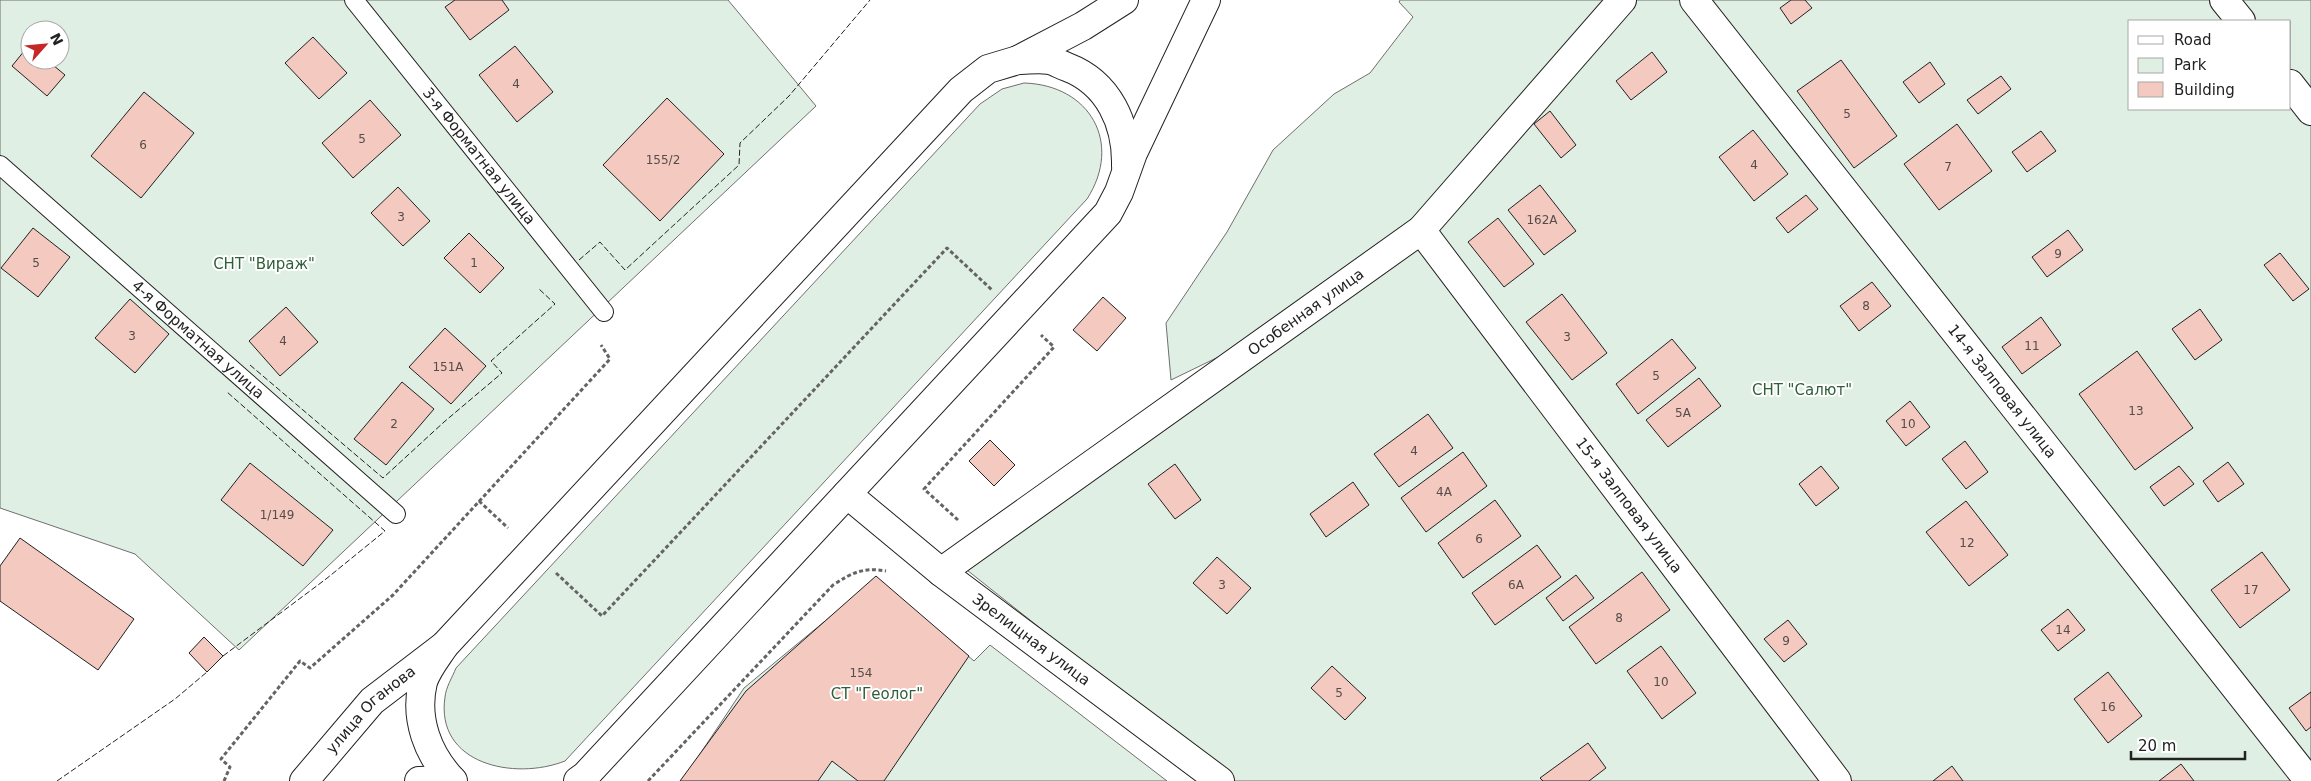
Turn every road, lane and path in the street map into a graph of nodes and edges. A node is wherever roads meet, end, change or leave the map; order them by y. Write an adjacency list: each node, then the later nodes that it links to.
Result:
1 (354, 0): 14 (lane, 3-я Форматная улица)
2 (1124, 0): 8 (street)
3 (1206, 0): 12 (street)
4 (1622, 0): 13 (street, Особенная улица)
5 (1694, 0): 27 (street, 14-я Залповая улица)
6 (2224, 0): 7 (street)
7 (2240, 20)
8 (1018, 60): 12 (street); 19 (street)
9 (2291, 85): 10 (street)
10 (2311, 111)
11 (0, 165): 17 (lane, 4-я Форматная улица)
12 (1126, 170): 16 (street)
13 (1421, 230): 18 (street, Особенная улица); 26 (street, 15-я Залповая улица)
14 (604, 312)
15 (601, 345): 21 (path)
16 (847, 494): 18 (street, Зрелищная улица); 20 (street)
17 (396, 514)
18 (941, 572): 25 (street, Зрелищная улица)
19 (445, 646): 22 (street, улица Оганова); 24 (street)
20 (581, 779)
21 (224, 781)
22 (304, 781)
23 (419, 781): 24 (street)
24 (453, 781)
25 (1220, 781)
26 (1837, 781)
27 (2309, 781)

